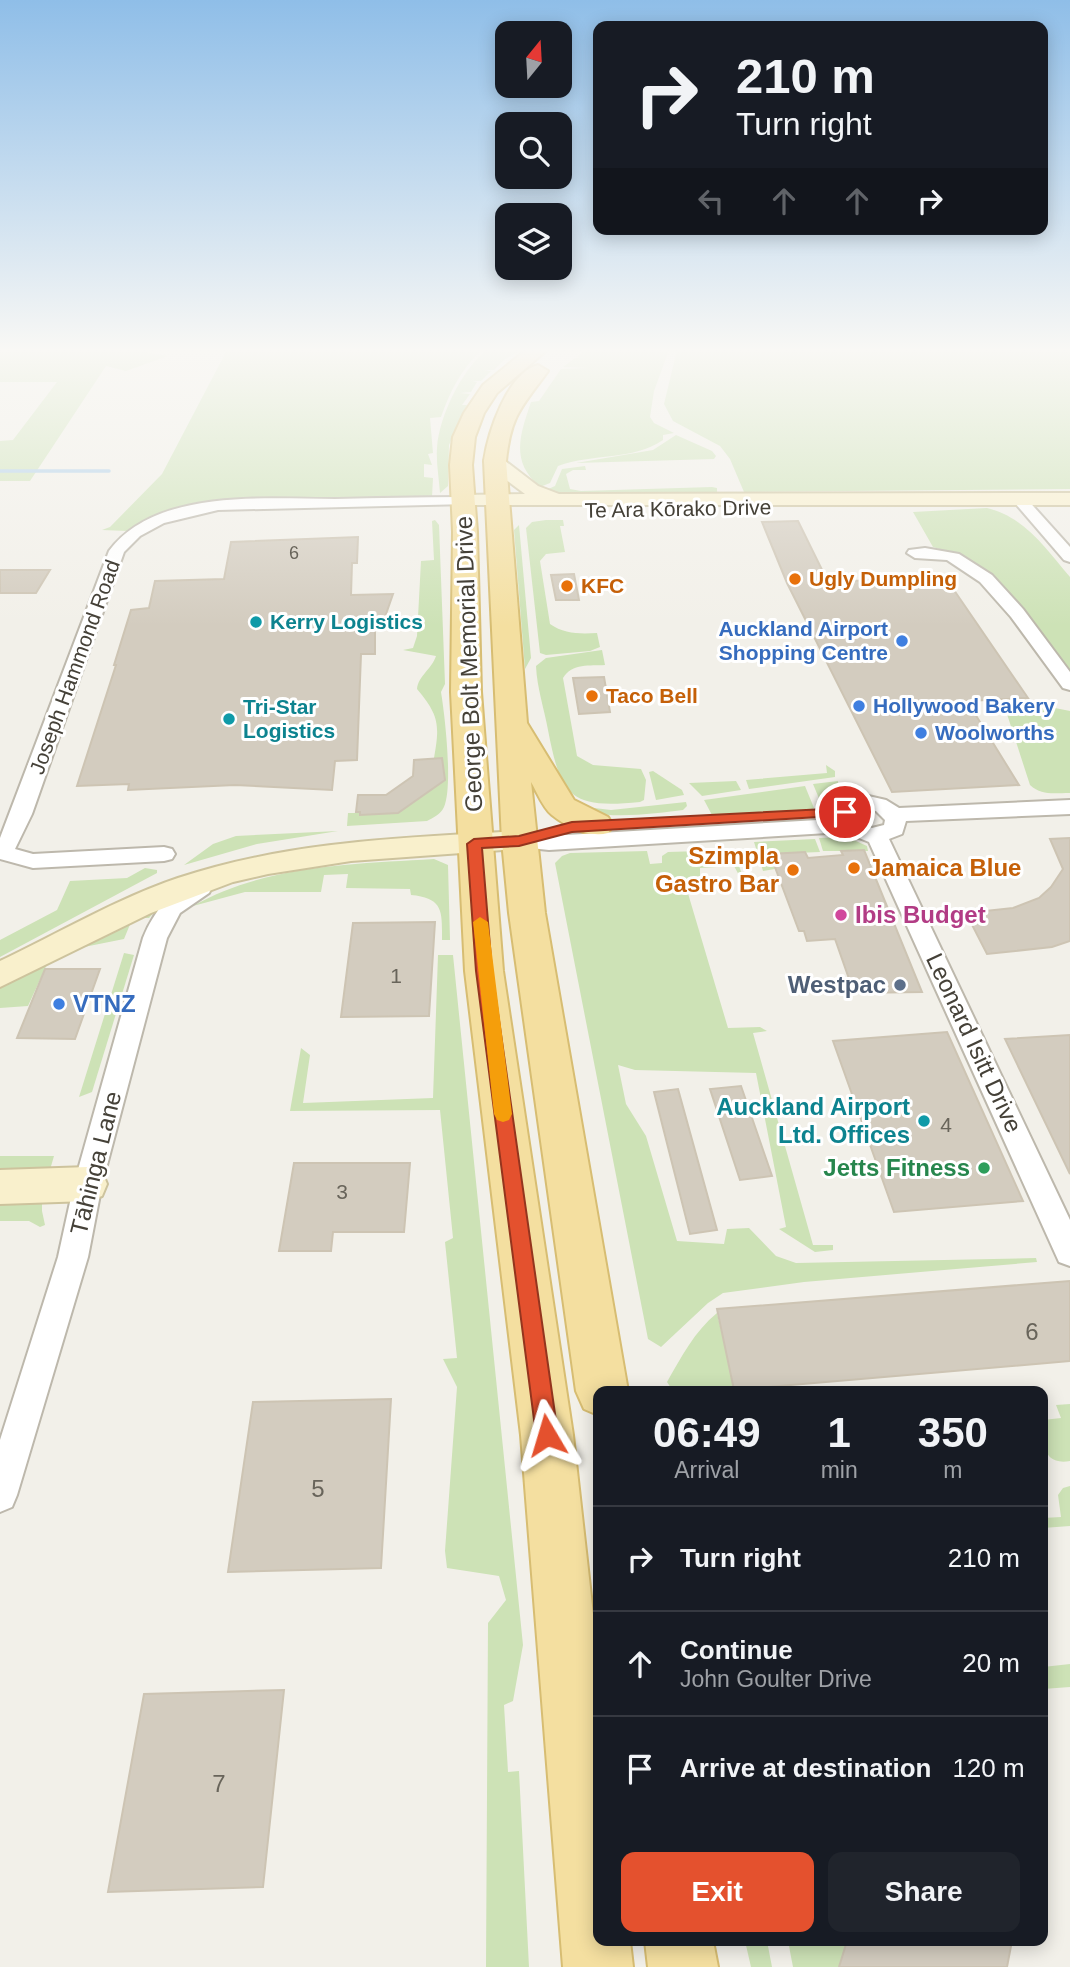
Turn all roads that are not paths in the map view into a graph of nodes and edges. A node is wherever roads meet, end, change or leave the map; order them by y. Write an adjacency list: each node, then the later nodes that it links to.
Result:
1 (465, 442): 8 (main road, George Bolt Memorial Drive)
2 (497, 442): 3 (main road, George Bolt Memorial Drive)
3 (493, 461): 6 (street); 9 (main road, George Bolt Memorial Drive)
4 (1070, 499): 5 (street, Te Ara Kōrako Drive)
5 (1020, 500): 7 (street, Te Ara Kōrako Drive); 11 (street)
6 (569, 501): 7 (street, Te Ara Kōrako Drive); 9 (street, Te Ara Kōrako Drive)
7 (859, 501): 9 (street, Te Ara Kōrako Drive)
8 (464, 506): 9 (street); 18 (main road, George Bolt Memorial Drive); 20 (street, Joseph Hammond Road)
9 (496, 506): 13 (main road, George Bolt Memorial Drive)
10 (915, 553): 12 (street)
11 (1070, 557)
12 (1070, 684)
13 (512, 722): 17 (main road); 18 (main road, George Bolt Memorial Drive)
14 (1070, 807): 15 (street)
15 (894, 815): 16 (street); 19 (street)
16 (847, 819): 17 (street); 18 (street); 19 (street)
17 (596, 825): 18 (street)
18 (489, 831): 22 (street); 23 (street); 28 (main road, George Bolt Memorial Drive); 30 (main road, George Bolt Memorial Drive)
19 (877, 836): 27 (street, Leonard Isitt Drive)
20 (0, 852): 21 (street)
21 (164, 854)
22 (239, 872): 24 (street); 25 (street, Tāhinga Lane)
23 (0, 966)
24 (0, 975)
25 (88, 1184): 26 (street); 29 (street, Tāhinga Lane)
26 (0, 1187)
27 (1068, 1243)
28 (601, 1386)
29 (0, 1495)
30 (593, 1915)
31 (596, 1946): 33 (main road, George Bolt Memorial Drive)
32 (680, 1946): 34 (main road)
33 (598, 1967)
34 (683, 1967)

